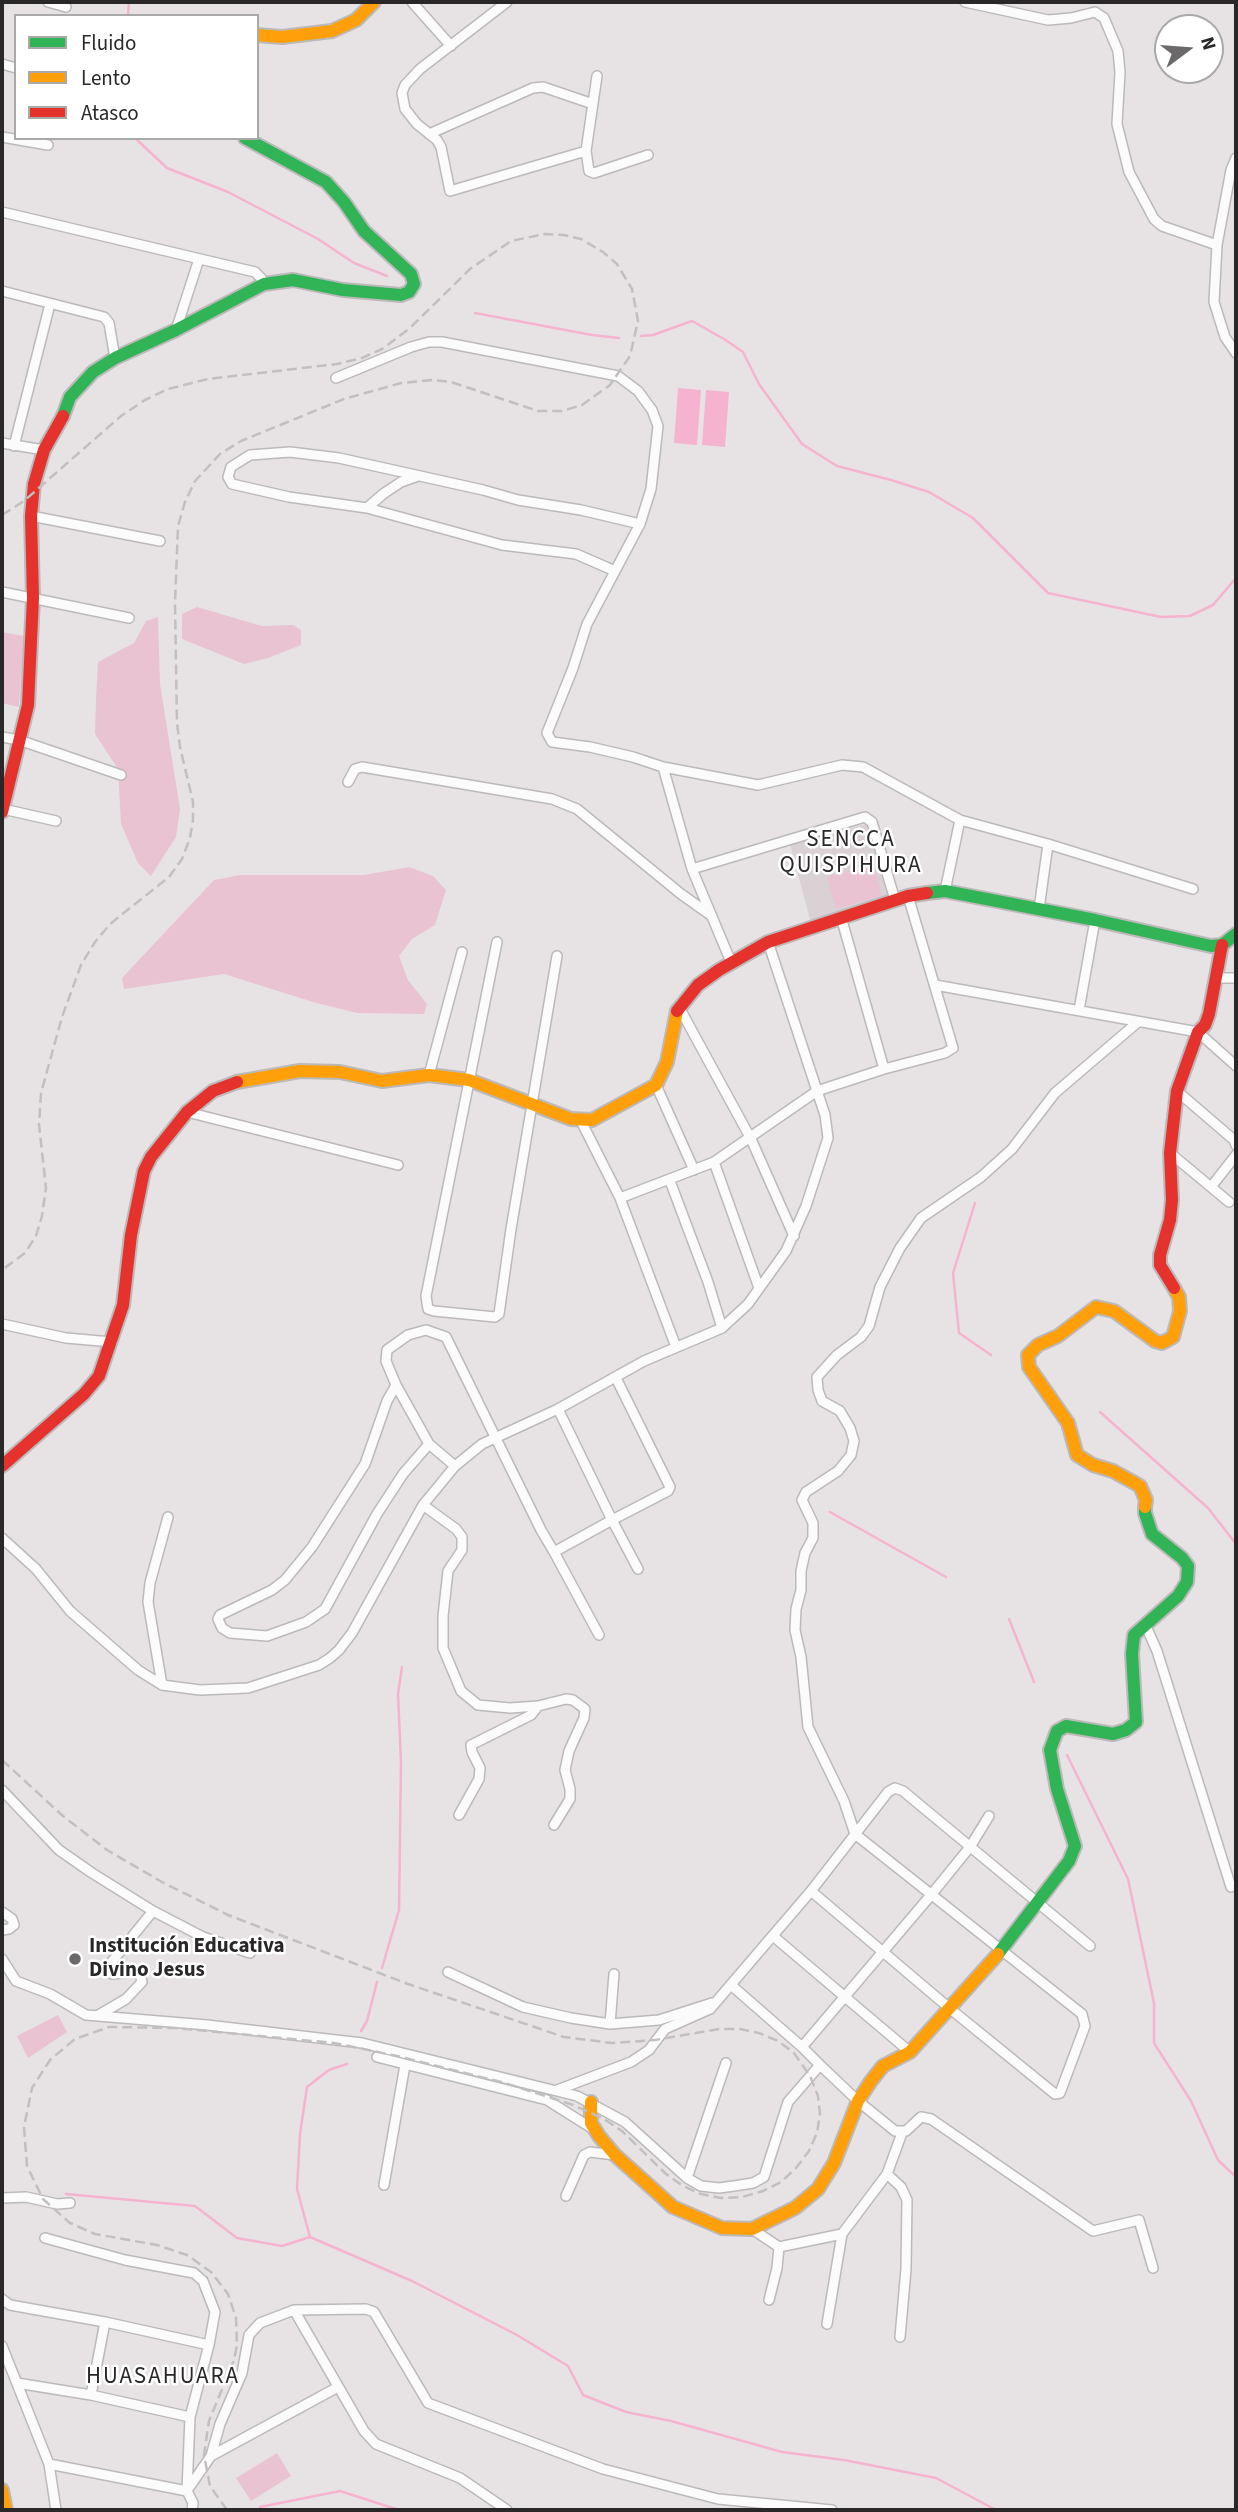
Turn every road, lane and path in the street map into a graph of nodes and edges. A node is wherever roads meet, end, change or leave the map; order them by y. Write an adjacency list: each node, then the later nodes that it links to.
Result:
1 (48, 2): 6 (street)
2 (374, 2): 7 (main road)
3 (412, 2): 8 (street)
4 (507, 2): 8 (street)
5 (965, 2): 19 (street)
6 (66, 7)
7 (259, 35)
8 (451, 46): 11 (street)
9 (597, 76): 10 (street)
10 (593, 104): 11 (street); 15 (street)
11 (429, 134): 15 (street)
12 (19, 140): 14 (street)
13 (249, 140): 21 (main road)
14 (48, 145)
15 (586, 151): 16 (street)
16 (648, 155)
17 (1236, 158): 19 (street)
18 (2, 212): 20 (street)
19 (1217, 245): 25 (street)
20 (199, 259): 21 (street); 24 (street)
21 (264, 284): 24 (main road)
22 (2, 291): 23 (street)
23 (50, 304): 26 (street); 29 (street)
24 (176, 330): 26 (main road)
25 (1236, 353)
26 (115, 358): 30 (main road)
27 (336, 378): 34 (street)
28 (2, 443): 29 (street)
29 (14, 446): 30 (street)
30 (44, 450): 33 (main road)
31 (420, 475): 32 (street); 32 (street); 34 (street)
32 (367, 508): 36 (street)
33 (31, 516): 35 (street); 38 (main road)
34 (640, 524): 36 (street)
35 (160, 541)
36 (615, 571): 42 (street)
37 (2, 592): 38 (street)
38 (33, 598): 39 (street); 41 (main road)
39 (129, 618)
40 (2, 737): 41 (street)
41 (19, 740): 43 (street); 45 (main road)
42 (663, 767): 46 (street); 49 (street)
43 (121, 775)
44 (348, 782): 54 (street)
45 (2, 810): 47 (street)
46 (960, 820): 48 (street); 51 (street)
47 (56, 821)
48 (1048, 844): 50 (street); 53 (street)
49 (692, 869): 52 (street); 54 (street)
50 (1194, 889)
51 (945, 891): 52 (main road); 53 (main road)
52 (902, 898): 55 (main road); 66 (street)
53 (1039, 909): 56 (main road)
54 (712, 916): 63 (street)
55 (841, 917): 59 (main road); 72 (street)
56 (1095, 920): 60 (main road); 68 (street)
57 (1236, 934): 60 (main road)
58 (497, 942): 74 (street)
59 (768, 942): 63 (main road); 76 (street)
60 (1222, 944): 64 (main road)
61 (462, 952): 73 (street)
62 (557, 956): 78 (street)
63 (731, 962): 67 (main road)
64 (1217, 978): 65 (street); 70 (main road)
65 (1236, 978)
66 (935, 985): 68 (street); 72 (street)
67 (678, 1007): 75 (main road); 81 (street)
68 (1079, 1010): 69 (street)
69 (1138, 1022): 70 (street); 119 (street)
70 (1198, 1032): 71 (street); 77 (main road)
71 (1236, 1066)
72 (884, 1069): 76 (street)
73 (429, 1075): 74 (main road); 79 (main road)
74 (469, 1080): 78 (main road); 78 (street)
75 (656, 1085): 80 (main road); 87 (street)
76 (817, 1091): 81 (street); 92 (street)
77 (1178, 1091): 82 (street); 83 (main road)
78 (532, 1103): 80 (main road)
79 (187, 1112): 86 (street); 96 (main road)
80 (581, 1121): 90 (street)
81 (751, 1139): 85 (street); 92 (street)
82 (1236, 1145)
83 (1170, 1153): 89 (street); 111 (main road)
84 (1236, 1155): 89 (street)
85 (714, 1162): 87 (street); 93 (street)
86 (398, 1165)
87 (694, 1170): 88 (street)
88 (670, 1181): 90 (street); 95 (street)
89 (1211, 1187): 91 (street)
90 (620, 1198): 97 (street)
91 (1229, 1202)
92 (794, 1236): 93 (street)
93 (759, 1288): 95 (street)
94 (2, 1324): 96 (street)
95 (722, 1328): 97 (street)
96 (111, 1342): 103 (main road)
97 (676, 1347): 98 (street)
98 (616, 1378): 100 (street); 107 (street)
99 (396, 1385): 101 (street); 102 (street); 102 (street)
100 (558, 1409): 101 (street); 107 (street)
101 (496, 1437): 104 (street); 109 (street)
102 (429, 1444): 104 (street)
103 (2, 1466)
104 (455, 1466): 105 (street)
105 (424, 1505): 113 (street); 114 (street)
106 (168, 1517): 113 (street)
107 (612, 1520): 109 (street); 110 (street)
108 (2, 1538): 113 (street)
109 (554, 1552): 112 (street)
110 (638, 1569)
111 (1145, 1624): 121 (street); 124 (main road)
112 (599, 1635)
113 (162, 1685)
114 (538, 1706): 116 (street); 118 (street)
115 (2, 1790): 125 (street)
116 (459, 1815)
117 (989, 1816): 120 (street)
118 (554, 1825)
119 (855, 1834): 120 (street); 122 (street); 123 (street)
120 (970, 1847): 123 (street); 124 (street)
121 (1231, 1887)
122 (811, 1891): 128 (street); 131 (street)
123 (931, 1895): 130 (street); 131 (street)
124 (1038, 1903): 129 (street); 130 (main road)
125 (153, 1911): 132 (street); 140 (street)
126 (2, 1912): 127 (street)
127 (2, 1930)
128 (773, 1937): 136 (street); 137 (street)
129 (1090, 1945)
130 (1001, 1950): 139 (main road); 139 (street)
131 (884, 1952): 137 (street); 139 (street)
132 (250, 1953)
133 (2, 1959): 140 (street)
134 (448, 1972): 141 (street)
135 (614, 1974): 141 (street)
136 (731, 1985): 138 (street); 142 (street)
137 (846, 1997): 142 (street); 144 (street)
138 (717, 2001): 141 (street); 149 (street)
139 (948, 2007): 144 (main road)
140 (95, 2016): 143 (street)
141 (610, 2024)
142 (802, 2047): 148 (street)
143 (396, 2051): 147 (street); 149 (street)
144 (910, 2052): 150 (main road)
145 (377, 2057): 147 (street)
146 (726, 2063): 156 (street)
147 (402, 2064): 152 (street); 157 (street)
148 (820, 2065): 150 (street); 156 (street)
149 (557, 2090): 151 (street)
150 (858, 2101): 153 (street); 161 (main road)
151 (592, 2102): 152 (main road); 156 (street)
152 (594, 2130): 154 (main road)
153 (902, 2133): 155 (street); 165 (street)
154 (615, 2155): 158 (street); 161 (main road)
155 (887, 2174): 162 (street); 171 (street)
156 (687, 2178)
157 (384, 2185)
158 (566, 2196)
159 (2, 2198): 160 (street)
160 (70, 2203)
161 (752, 2229): 164 (street)
162 (842, 2234): 164 (street); 170 (street)
163 (44, 2238): 172 (street)
164 (779, 2247): 167 (street)
165 (1153, 2268)
166 (2, 2299): 169 (street)
167 (769, 2300)
168 (293, 2310): 175 (street); 178 (street); 186 (street)
169 (105, 2322): 172 (street); 176 (street)
170 (827, 2324)
171 (900, 2337)
172 (209, 2345): 177 (street)
173 (2, 2346): 174 (street)
174 (17, 2383): 176 (street); 179 (street)
175 (338, 2387): 178 (street); 185 (street)
176 (90, 2395): 177 (street)
177 (191, 2417): 181 (street)
178 (211, 2456): 181 (street)
179 (48, 2465): 181 (street); 183 (street)
180 (2, 2490): 182 (main road)
181 (187, 2491): 184 (street)
182 (6, 2510)
183 (56, 2510)
184 (192, 2510)
185 (507, 2510)
186 (832, 2510)

